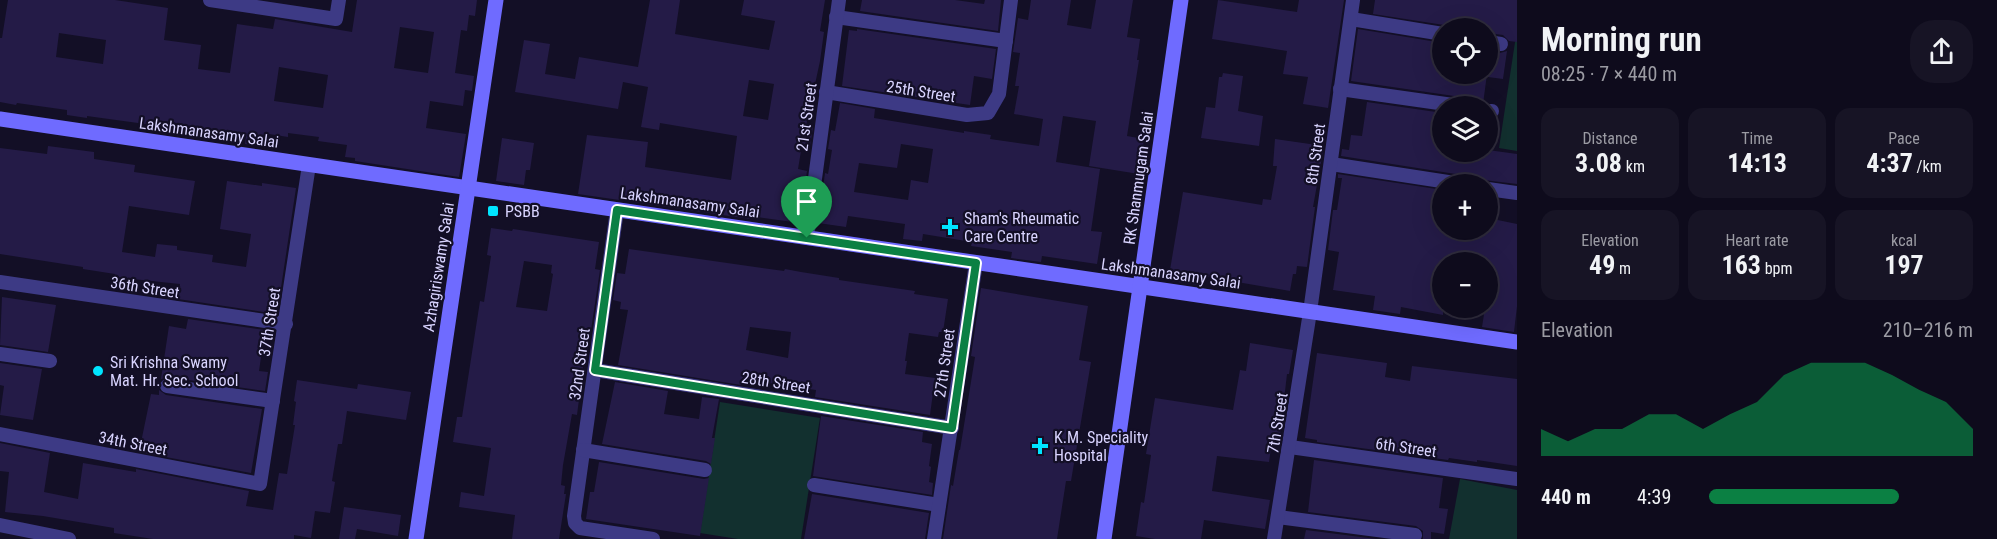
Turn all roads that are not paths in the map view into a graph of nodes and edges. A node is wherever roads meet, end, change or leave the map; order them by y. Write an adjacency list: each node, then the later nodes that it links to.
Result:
1 (210, 0): 2 (street)
2 (339, 0)
3 (496, 0): 19 (street, Azhagiriswamy Salai)
4 (839, 0): 8 (street, 21st Street)
5 (1011, 0): 11 (street)
6 (1181, 0): 26 (street, RK Shanmugam Salai)
7 (1353, 0): 9 (street, 8th Street)
8 (836, 17): 11 (street); 13 (street, 21st Street)
9 (1351, 19): 10 (street); 12 (street, 8th Street)
10 (1432, 32)
11 (1006, 41): 13 (street, 25th Street)
12 (1340, 88): 14 (street); 16 (street, 8th Street)
13 (826, 92): 23 (street, 21st Street)
14 (1432, 102)
15 (0, 119): 17 (street, Lakshmanasamy Salai)
16 (1330, 164): 18 (street); 27 (street, 8th Street)
17 (309, 165): 19 (street, Lakshmanasamy Salai); 28 (street, 37th Street)
18 (1432, 180)
19 (468, 188): 22 (street, Lakshmanasamy Salai); 48 (street, Azhagiriswamy Salai)
20 (1498, 190): 21 (street)
21 (1517, 193)
22 (617, 210): 23 (street, Lakshmanasamy Salai); 32 (street, 32nd Street)
23 (807, 238): 24 (street, Lakshmanasamy Salai)
24 (976, 263): 26 (street, Lakshmanasamy Salai); 35 (street, 27th Street)
25 (0, 282): 28 (street, 36th Street)
26 (1141, 287): 27 (street, Lakshmanasamy Salai); 51 (street, RK Shanmugam Salai)
27 (1310, 312): 29 (street, Lakshmanasamy Salai); 37 (street, 7th Street)
28 (286, 324): 34 (street, 37th Street)
29 (1517, 342)
30 (0, 354): 31 (street)
31 (50, 361)
32 (595, 370): 35 (street, 28th Street); 38 (street, 32nd Street)
33 (167, 386): 34 (street)
34 (273, 401): 41 (street, 37th Street)
35 (952, 428): 43 (street, 27th Street)
36 (0, 434): 41 (street, 34th Street)
37 (1290, 447): 40 (street, 6th Street); 44 (street, 7th Street)
38 (583, 450): 39 (street); 49 (street, 32nd Street)
39 (705, 470)
40 (1517, 479)
41 (260, 484)
42 (814, 485): 43 (street)
43 (939, 505): 50 (street, 27th Street)
44 (1278, 517): 46 (street); 52 (street, 7th Street)
45 (0, 525): 47 (street)
46 (1415, 535)
47 (69, 539)
48 (416, 539)
49 (653, 539)
50 (934, 539)
51 (1104, 539)
52 (1274, 539)

